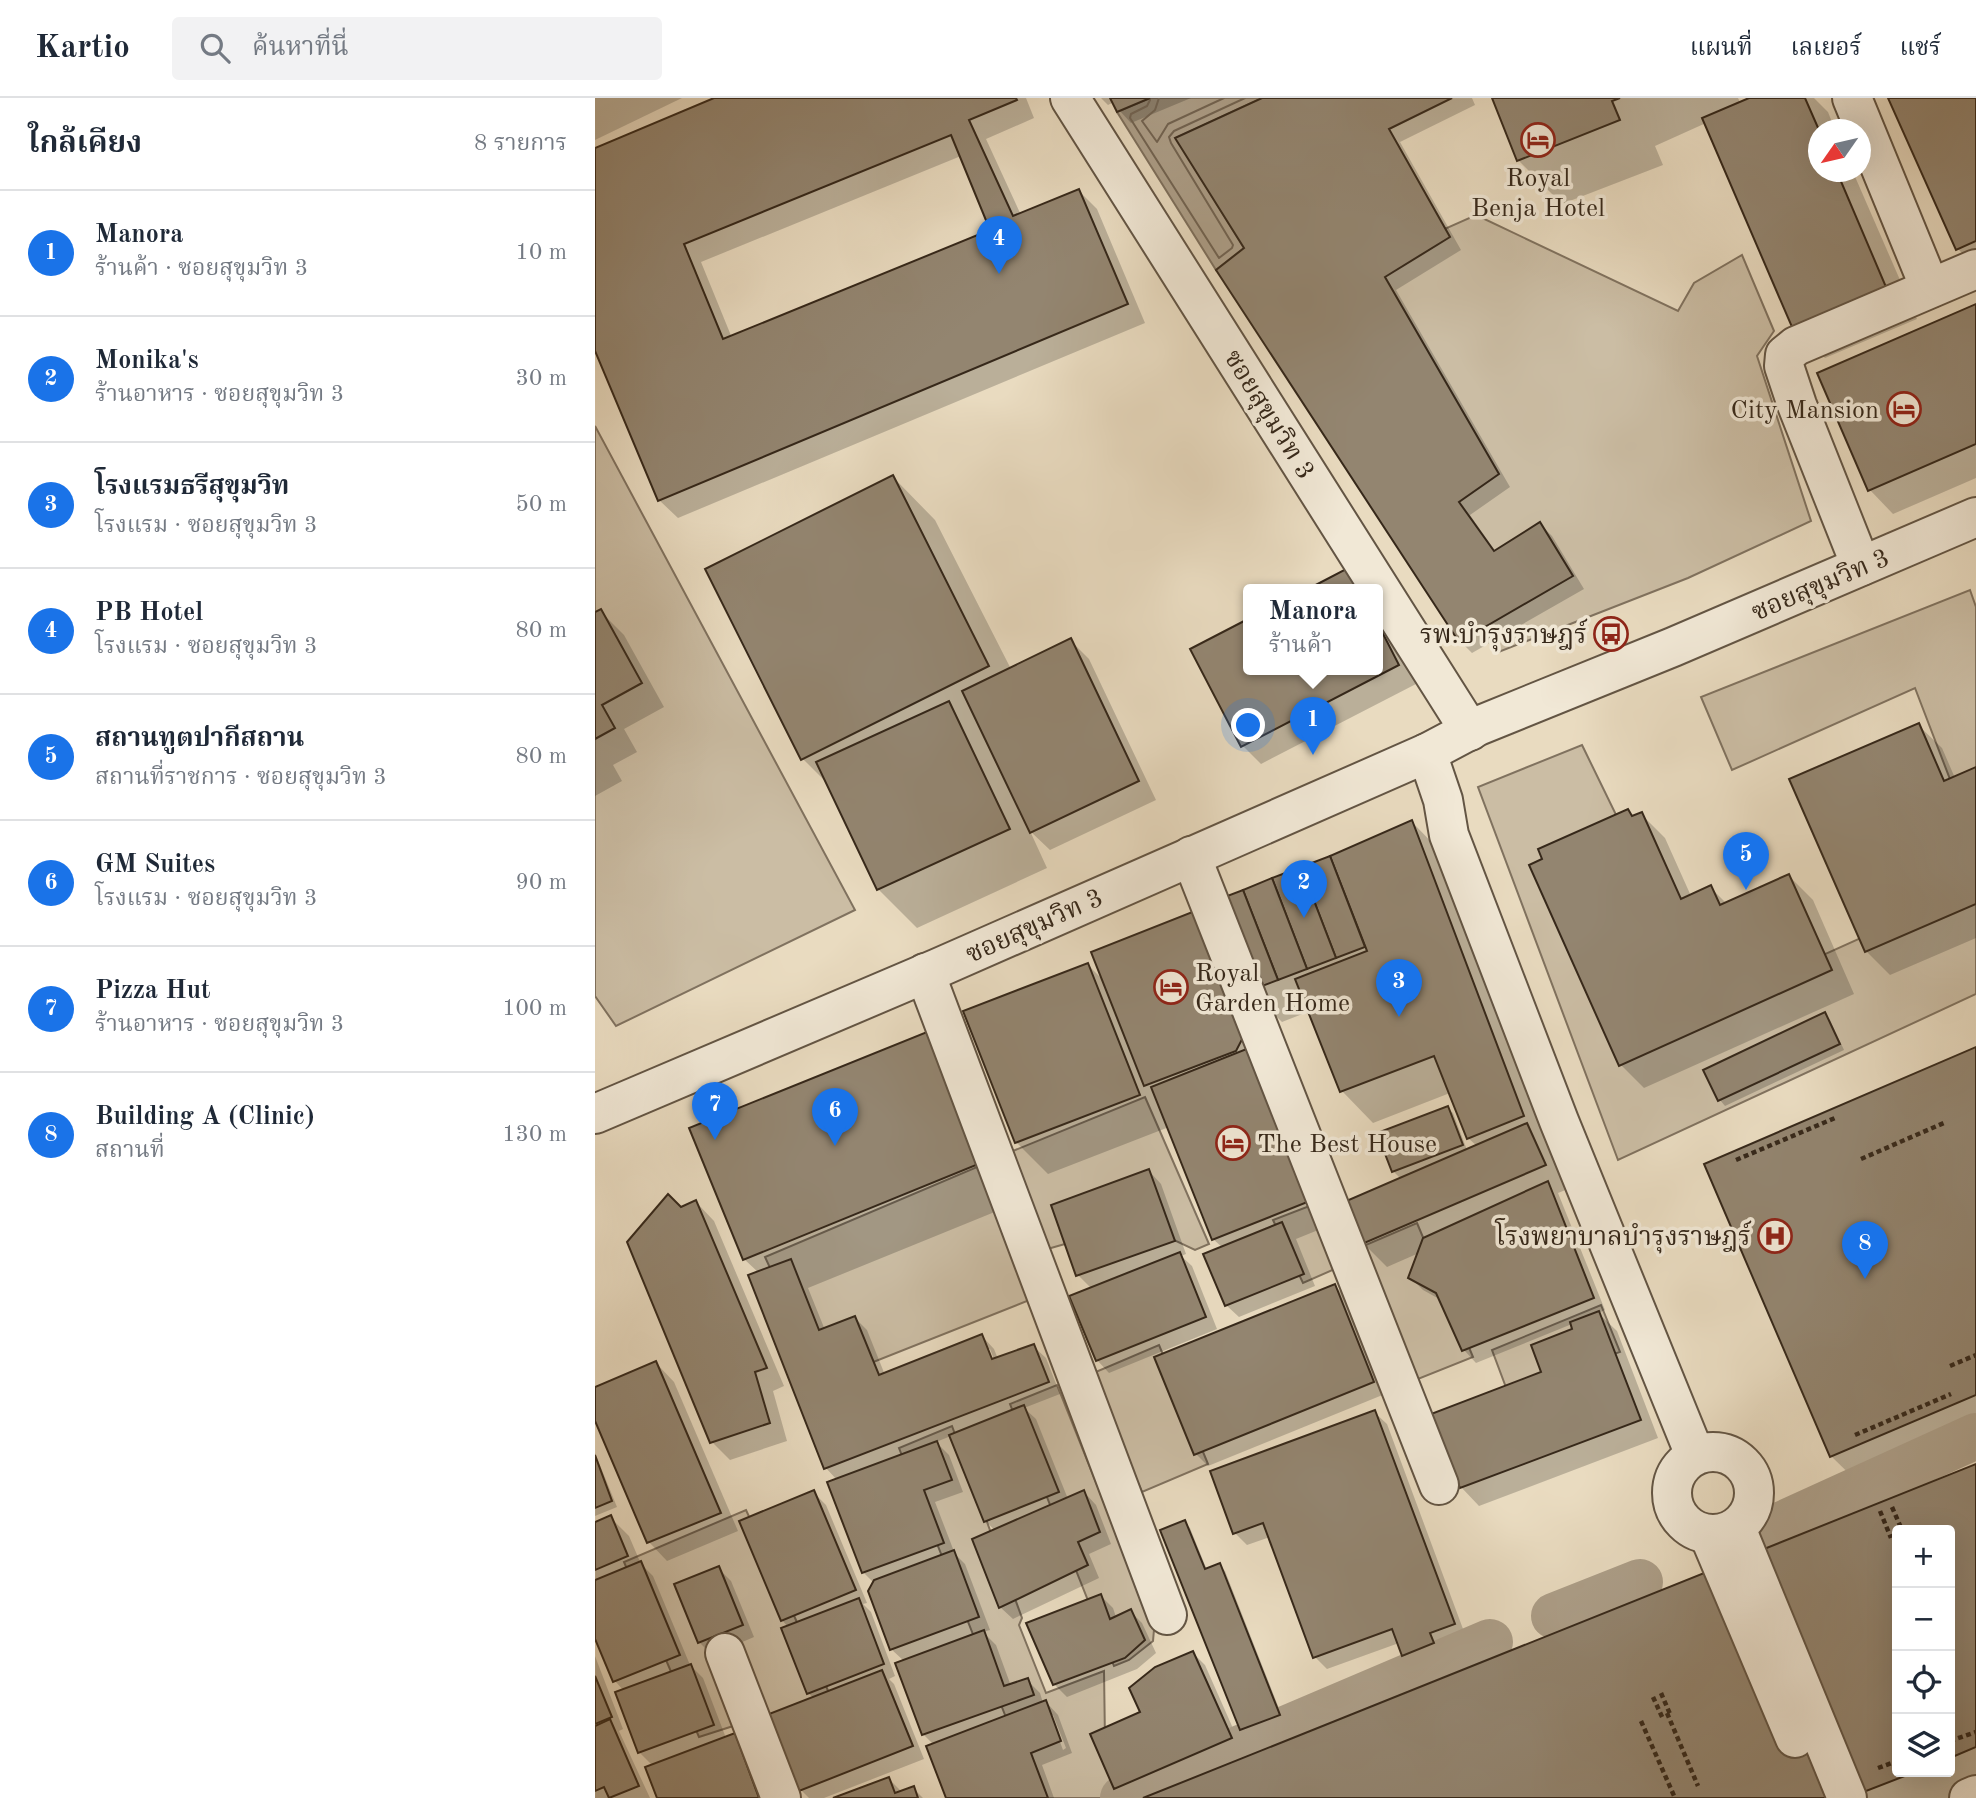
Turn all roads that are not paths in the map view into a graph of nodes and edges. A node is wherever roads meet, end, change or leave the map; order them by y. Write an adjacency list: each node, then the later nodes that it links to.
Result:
1 (1070, 98): 7 (street, ซอยสุขุมวิท 3)
2 (1852, 98): 4 (street)
3 (1976, 269): 4 (street)
4 (1930, 288): 6 (street)
5 (1976, 517): 6 (street, ซอยสุขุมวิท 3)
6 (1861, 566): 9 (street, ซอยสุขุมวิท 3)
7 (1377, 584)
8 (1383, 593): 9 (street, ซอยสุขุมวิท 3)
9 (1470, 731): 10 (street, ซอยสุขุมวิท 3)
10 (1427, 753): 11 (street, ซอยสุขุมวิท 3); 14 (street)
11 (1191, 856): 12 (street, ซอยสุขุมวิท 3); 15 (street)
12 (925, 973): 13 (street, ซอยสุขุมวิท 3); 17 (street)
13 (595, 1114)
14 (1695, 1455): 16 (street); 16 (street)
15 (1439, 1485)
16 (1723, 1532): 21 (street); 22 (street)
17 (1167, 1615)
18 (725, 1653): 20 (street)
19 (1976, 1795): 23 (street)
20 (781, 1798)
21 (1820, 1798)
22 (1847, 1798)
23 (1969, 1798)

